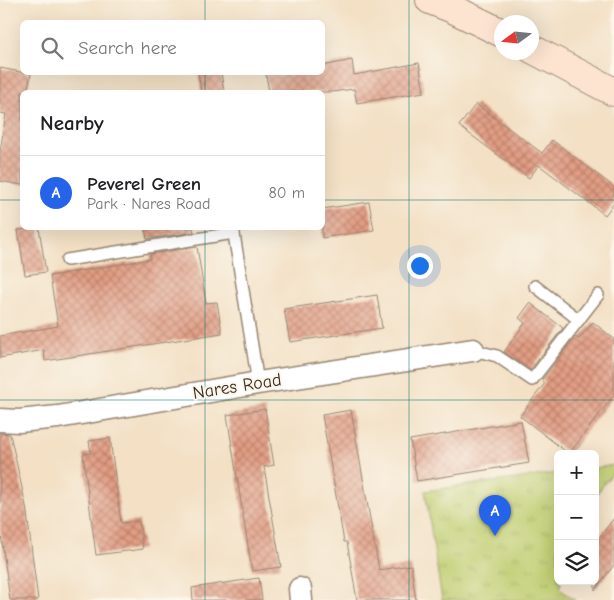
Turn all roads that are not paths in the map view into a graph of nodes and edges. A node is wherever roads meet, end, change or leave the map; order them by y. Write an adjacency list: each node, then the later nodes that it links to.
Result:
1 (430, 0): 2 (street)
2 (494, 29)
3 (539, 53): 4 (street)
4 (614, 92)
5 (234, 230): 6 (lane); 11 (lane)
6 (67, 260)
7 (535, 286): 9 (lane)
8 (598, 295): 9 (lane)
9 (579, 320): 10 (lane)
10 (473, 350): 11 (street, Nares Road)
11 (258, 382): 12 (street, Nares Road)
12 (0, 420)

